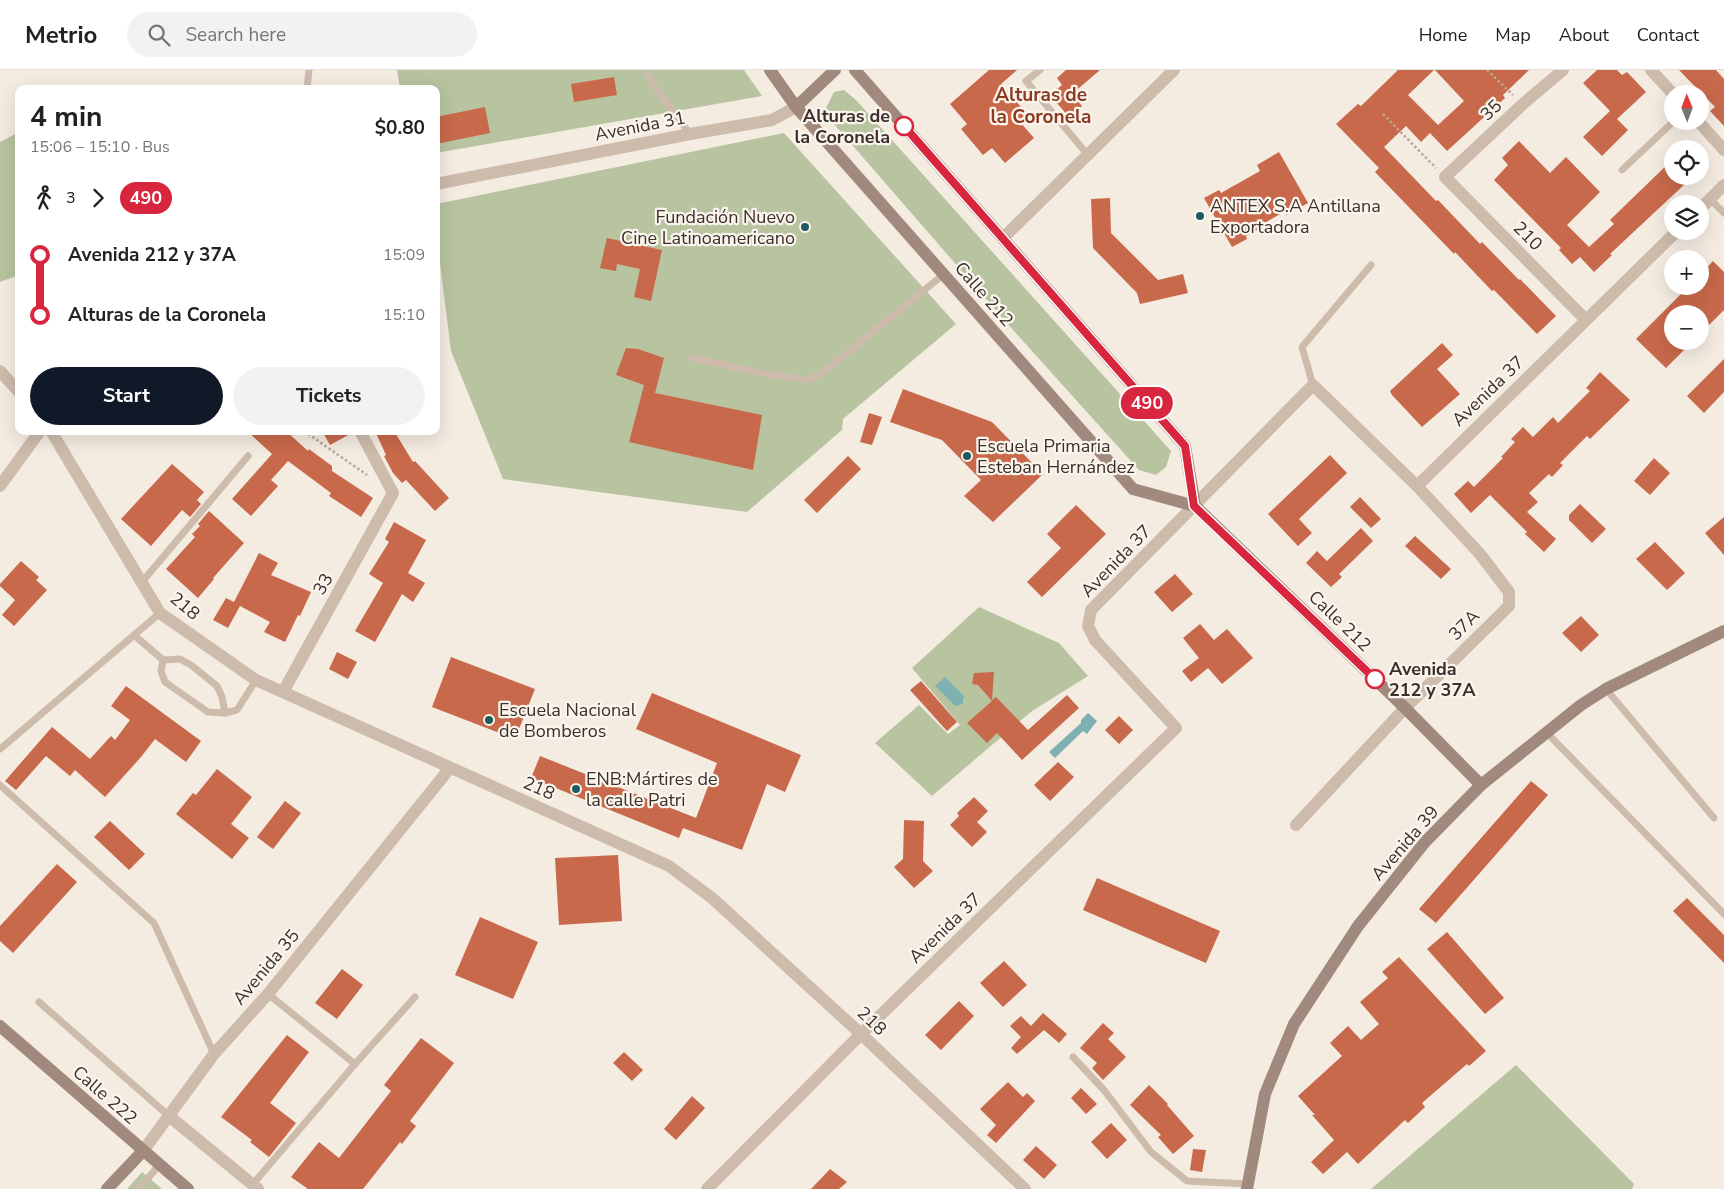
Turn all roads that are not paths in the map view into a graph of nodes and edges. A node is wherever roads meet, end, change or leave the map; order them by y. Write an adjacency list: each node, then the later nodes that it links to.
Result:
1 (309, 70): 10 (lane)
2 (645, 70): 15 (lane)
3 (770, 70): 12 (street, Calle 212)
4 (835, 70): 12 (street, Avenida 31)
5 (855, 70): 24 (street)
6 (1040, 70): 17 (lane)
7 (1174, 70): 17 (street)
8 (1563, 70): 19 (street, 35)
9 (1651, 70): 11 (street)
10 (307, 85)
11 (1665, 85)
12 (796, 107): 15 (street, Avenida 31); 27 (street, Calle 212)
13 (1664, 130): 18 (lane)
14 (1706, 130): 16 (street)
15 (690, 134): 20 (street, Avenida 31)
16 (1724, 150)
17 (1087, 154): 24 (street)
18 (1622, 170)
19 (1445, 177): 28 (street, 210)
20 (440, 183)
21 (1724, 185): 22 (street)
22 (1710, 199): 23 (lane)
23 (1724, 213)
24 (1002, 238): 39 (street)
25 (1668, 240): 28 (street, Avenida 37)
26 (1371, 265): 31 (lane)
27 (944, 274): 29 (lane); 39 (street, Calle 212)
28 (1586, 320): 38 (street, Avenida 37)
29 (692, 358)
30 (0, 371): 32 (street)
31 (1313, 385): 38 (street); 39 (street, Avenida 37)
32 (15, 388)
33 (37, 435): 37 (street)
34 (53, 435): 40 (street, 218)
35 (362, 435): 47 (street, 33)
36 (248, 456): 40 (lane)
37 (0, 486)
38 (1416, 486): 48 (street, 37A)
39 (1194, 506): 48 (street, Calle 212); 62 (street, Avenida 37)
40 (142, 582): 41 (street, 218)
41 (160, 613): 43 (lane); 45 (street, 218)
42 (1724, 631): 46 (street, Avenida 39)
43 (134, 635): 44 (lane); 51 (lane)
44 (163, 660): 49 (lane); 49 (lane)
45 (256, 680): 47 (street, 218); 49 (lane)
46 (1606, 690): 50 (street, Avenida 39); 55 (lane)
47 (283, 692): 52 (street, 218)
48 (1405, 708): 54 (street, Calle 212); 56 (street, 37A)
49 (225, 713)
50 (1546, 732): 54 (street, Avenida 39); 57 (lane)
51 (0, 749)
52 (450, 768): 58 (street, Avenida 35); 62 (street, 218)
53 (0, 785): 63 (lane)
54 (1480, 785): 69 (street, Avenida 39)
55 (1714, 818)
56 (1296, 825)
57 (1724, 914)
58 (268, 994): 63 (street, Avenida 35); 65 (lane)
59 (415, 997): 65 (lane)
60 (39, 1002): 66 (lane)
61 (0, 1026): 67 (street, Calle 222)
62 (861, 1034): 74 (street, Avenida 37); 75 (street, 218)
63 (214, 1054): 66 (street, Avenida 35)
64 (1073, 1057): 69 (lane)
65 (355, 1064): 70 (lane)
66 (169, 1116): 67 (street, Avenida 35); 70 (street)
67 (143, 1151): 68 (street, Calle 222); 71 (street, Avenida 35)
68 (159, 1165): 72 (lane); 73 (street, Calle 222)
69 (1247, 1186)
70 (256, 1187)
71 (107, 1189)
72 (139, 1189)
73 (188, 1189)
74 (707, 1189)
75 (1025, 1189)

